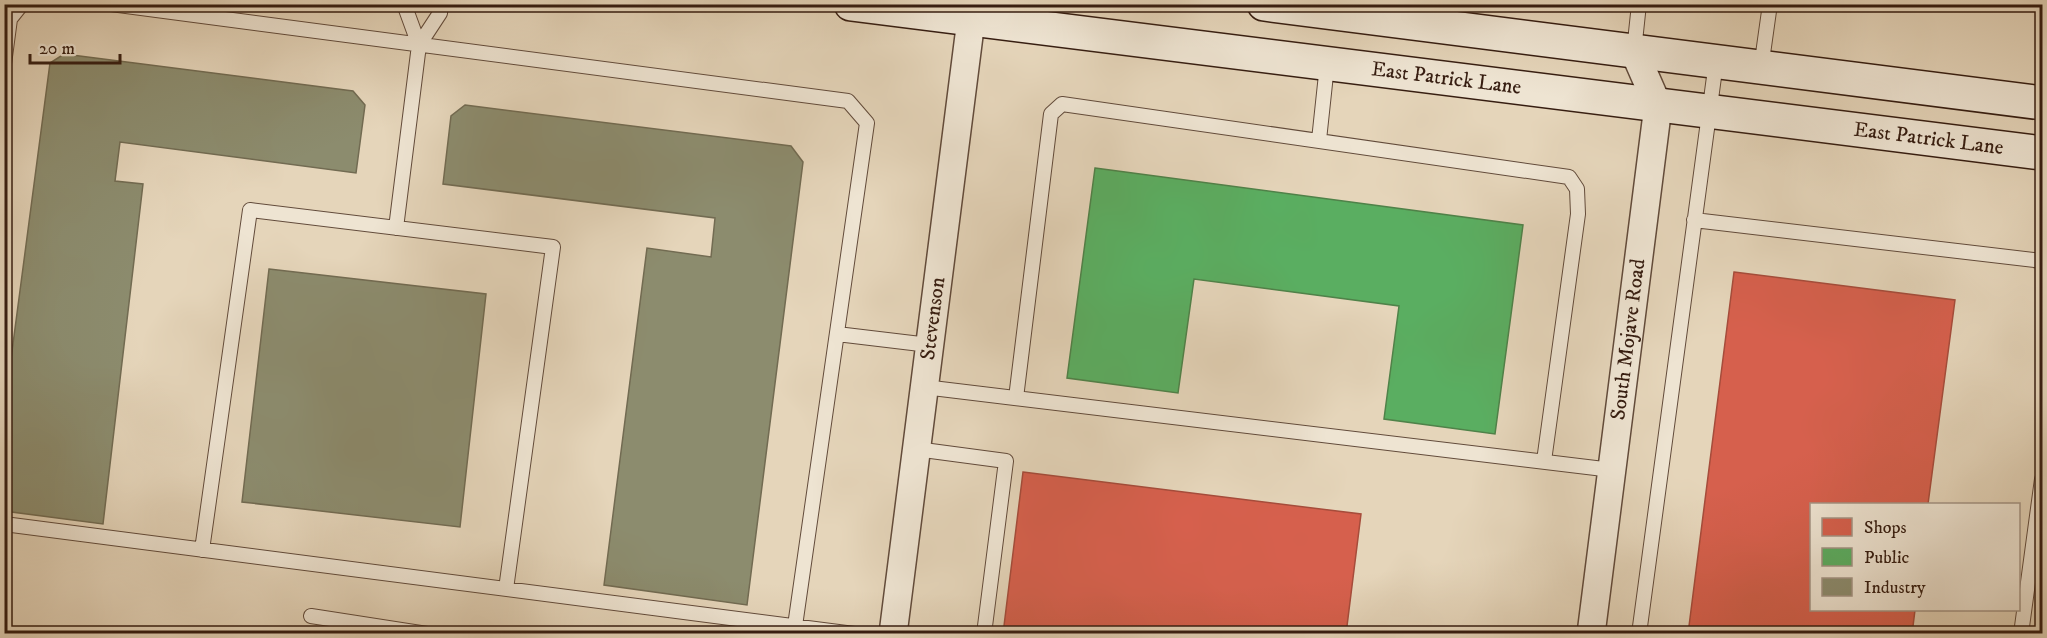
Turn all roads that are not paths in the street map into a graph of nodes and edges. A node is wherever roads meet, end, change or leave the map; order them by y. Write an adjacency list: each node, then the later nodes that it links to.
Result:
1 (22, 4): 13 (lane)
2 (111, 4): 10 (lane)
3 (404, 4): 10 (lane)
4 (441, 4): 10 (lane)
5 (851, 4): 9 (main road, East Patrick Lane)
6 (1264, 4): 11 (main road)
7 (1639, 4): 11 (lane)
8 (1770, 4): 15 (lane)
9 (972, 12): 14 (main road, East Patrick Lane); 25 (street, Stevenson)
10 (419, 45): 22 (lane); 24 (lane)
11 (1634, 51): 12 (main road); 17 (street)
12 (1716, 62): 15 (main road); 18 (lane)
13 (4, 64)
14 (1327, 65): 17 (main road, East Patrick Lane); 19 (lane)
15 (1761, 68): 16 (main road)
16 (2043, 103)
17 (1658, 105): 18 (main road, East Patrick Lane); 30 (street, South Mojave Road)
18 (1709, 112): 20 (main road, East Patrick Lane); 21 (lane)
19 (1319, 141): 27 (lane); 29 (lane)
20 (2043, 153)
21 (1694, 220): 23 (lane); 42 (lane)
22 (396, 228): 33 (lane); 34 (lane)
23 (2043, 261)
24 (837, 334): 25 (lane); 36 (lane)
25 (929, 345): 26 (street, Stevenson)
26 (924, 387): 27 (lane); 28 (street, Stevenson)
27 (1016, 398): 29 (lane)
28 (916, 449): 39 (street, Stevenson); 40 (lane)
29 (1544, 461): 30 (lane)
30 (1612, 470): 41 (street, South Mojave Road)
31 (2043, 479): 43 (lane)
32 (4, 524): 33 (lane)
33 (202, 549): 34 (lane)
34 (506, 589): 36 (lane)
35 (311, 616): 37 (lane)
36 (795, 626): 38 (lane)
37 (427, 633)
38 (854, 633)
39 (893, 633)
40 (984, 633)
41 (1591, 633)
42 (1640, 633)
43 (2021, 633)

